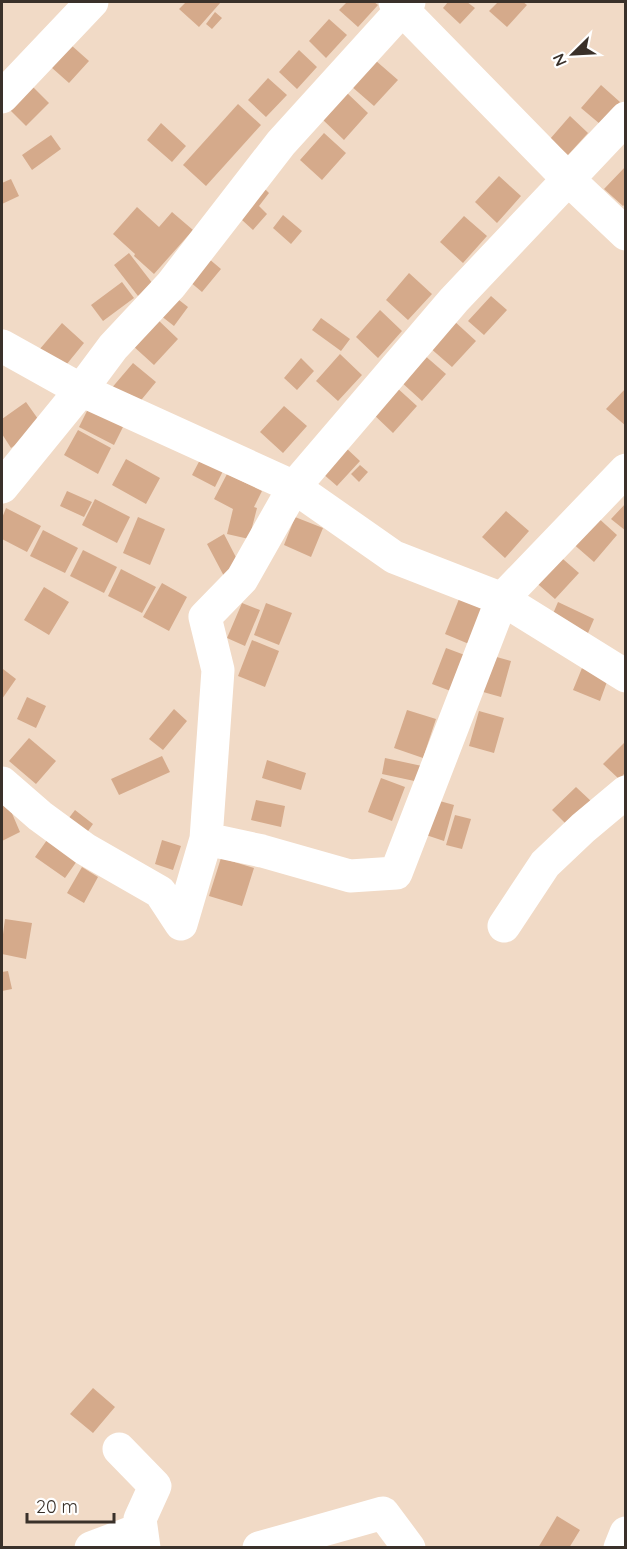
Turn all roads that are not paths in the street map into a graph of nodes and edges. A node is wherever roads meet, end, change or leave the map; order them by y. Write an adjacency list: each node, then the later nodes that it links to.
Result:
1 (92, 2): 3 (street)
2 (402, 4): 5 (street); 8 (street)
3 (2, 96)
4 (626, 118): 5 (street)
5 (568, 179): 6 (street); 11 (street)
6 (626, 234)
7 (2, 346): 8 (street)
8 (81, 390): 10 (street); 11 (street)
9 (626, 470): 12 (street)
10 (2, 487)
11 (294, 487): 12 (street); 16 (street)
12 (502, 599): 13 (street); 16 (street)
13 (626, 676)
14 (2, 783): 16 (street)
15 (626, 792): 17 (street)
16 (206, 838)
17 (504, 926)
18 (119, 1449): 20 (street)
19 (626, 1533): 24 (street)
20 (142, 1538): 21 (street)
21 (91, 1548)
22 (259, 1548): 23 (street)
23 (409, 1548)
24 (620, 1548)

